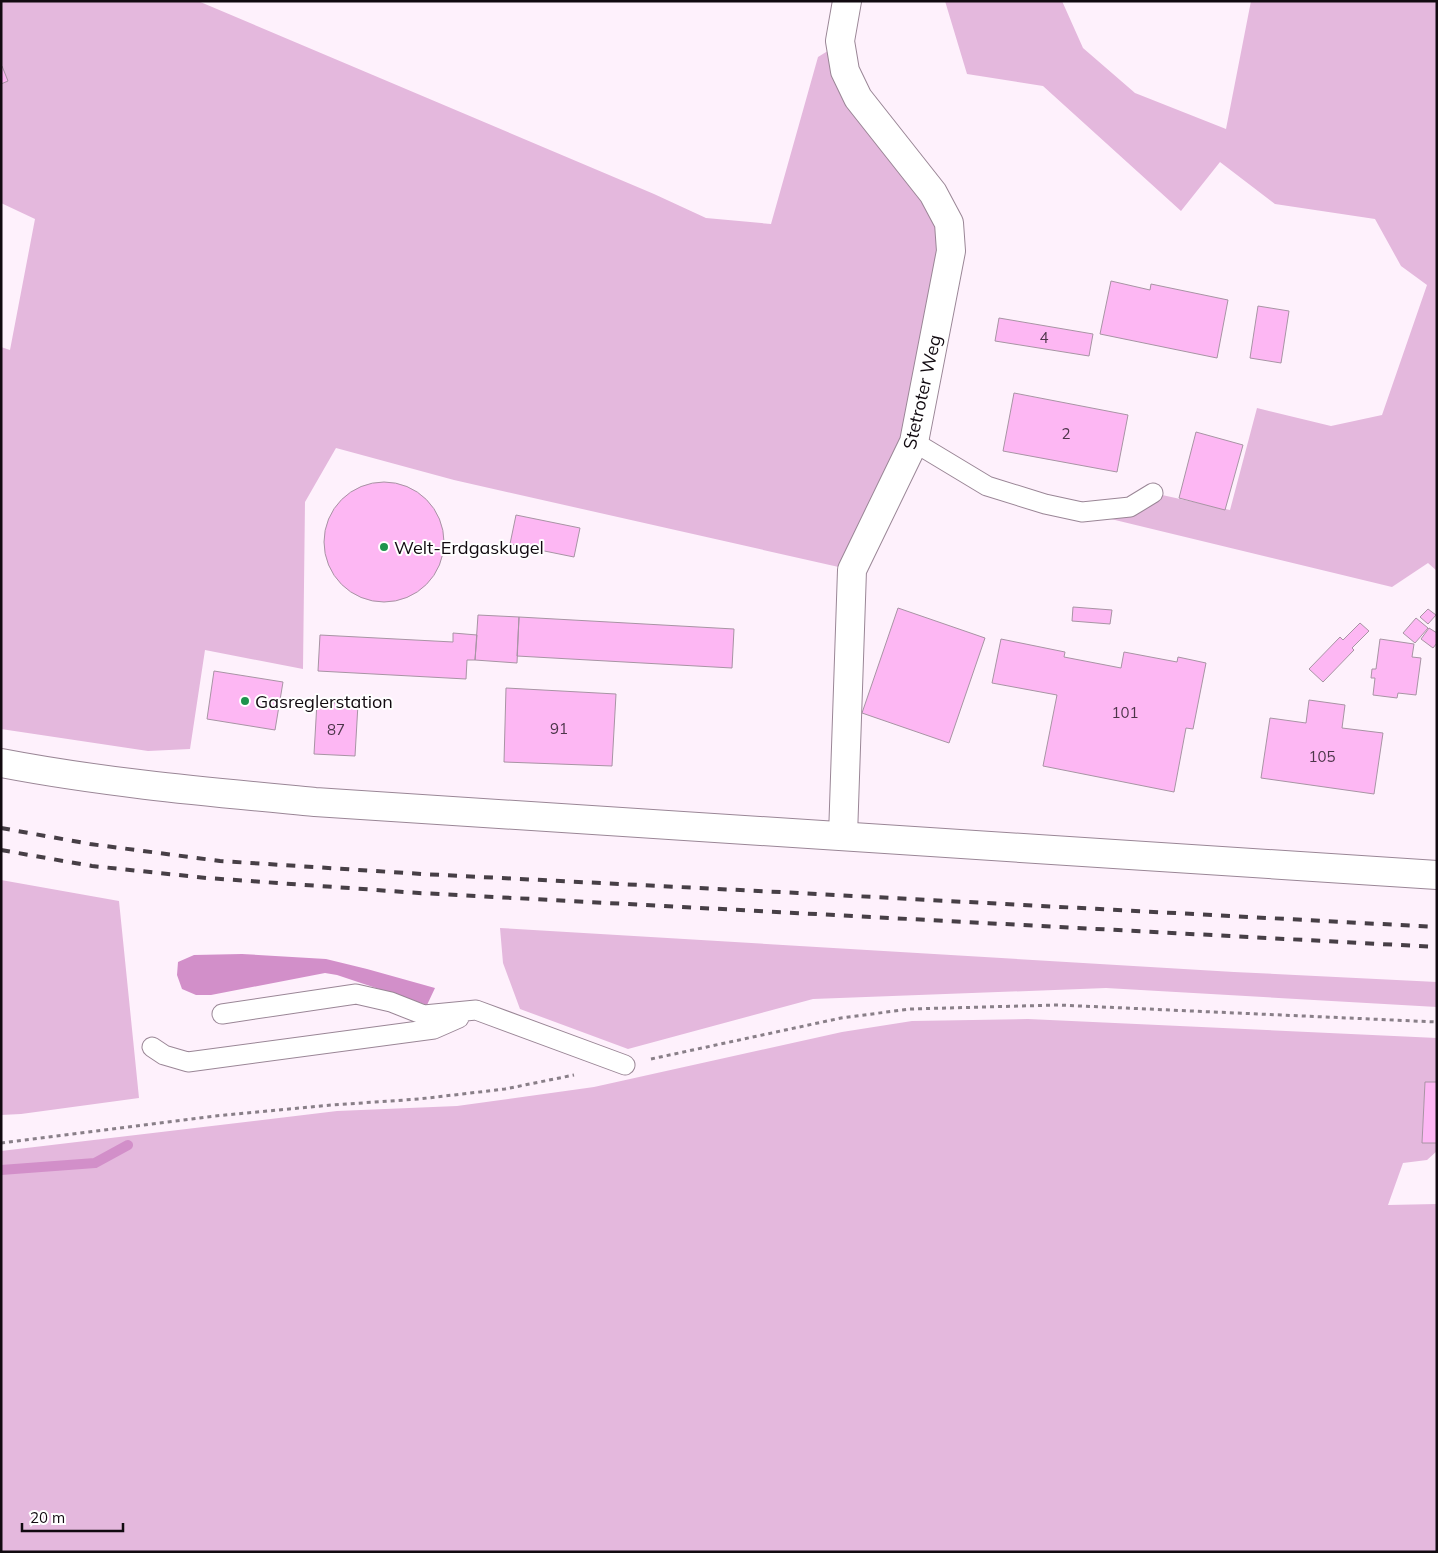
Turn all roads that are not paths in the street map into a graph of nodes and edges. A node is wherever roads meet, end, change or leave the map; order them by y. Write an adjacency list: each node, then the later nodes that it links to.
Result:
1 (848, 1): 2 (main road, Stetroter Weg)
2 (914, 442): 3 (lane); 5 (main road, Stetroter Weg)
3 (1153, 493)
4 (1, 763): 5 (main road)
5 (843, 836): 6 (main road)
6 (1437, 875)
7 (476, 1010): 8 (lane); 9 (lane); 10 (lane)
8 (222, 1014)
9 (152, 1047)
10 (625, 1065)

